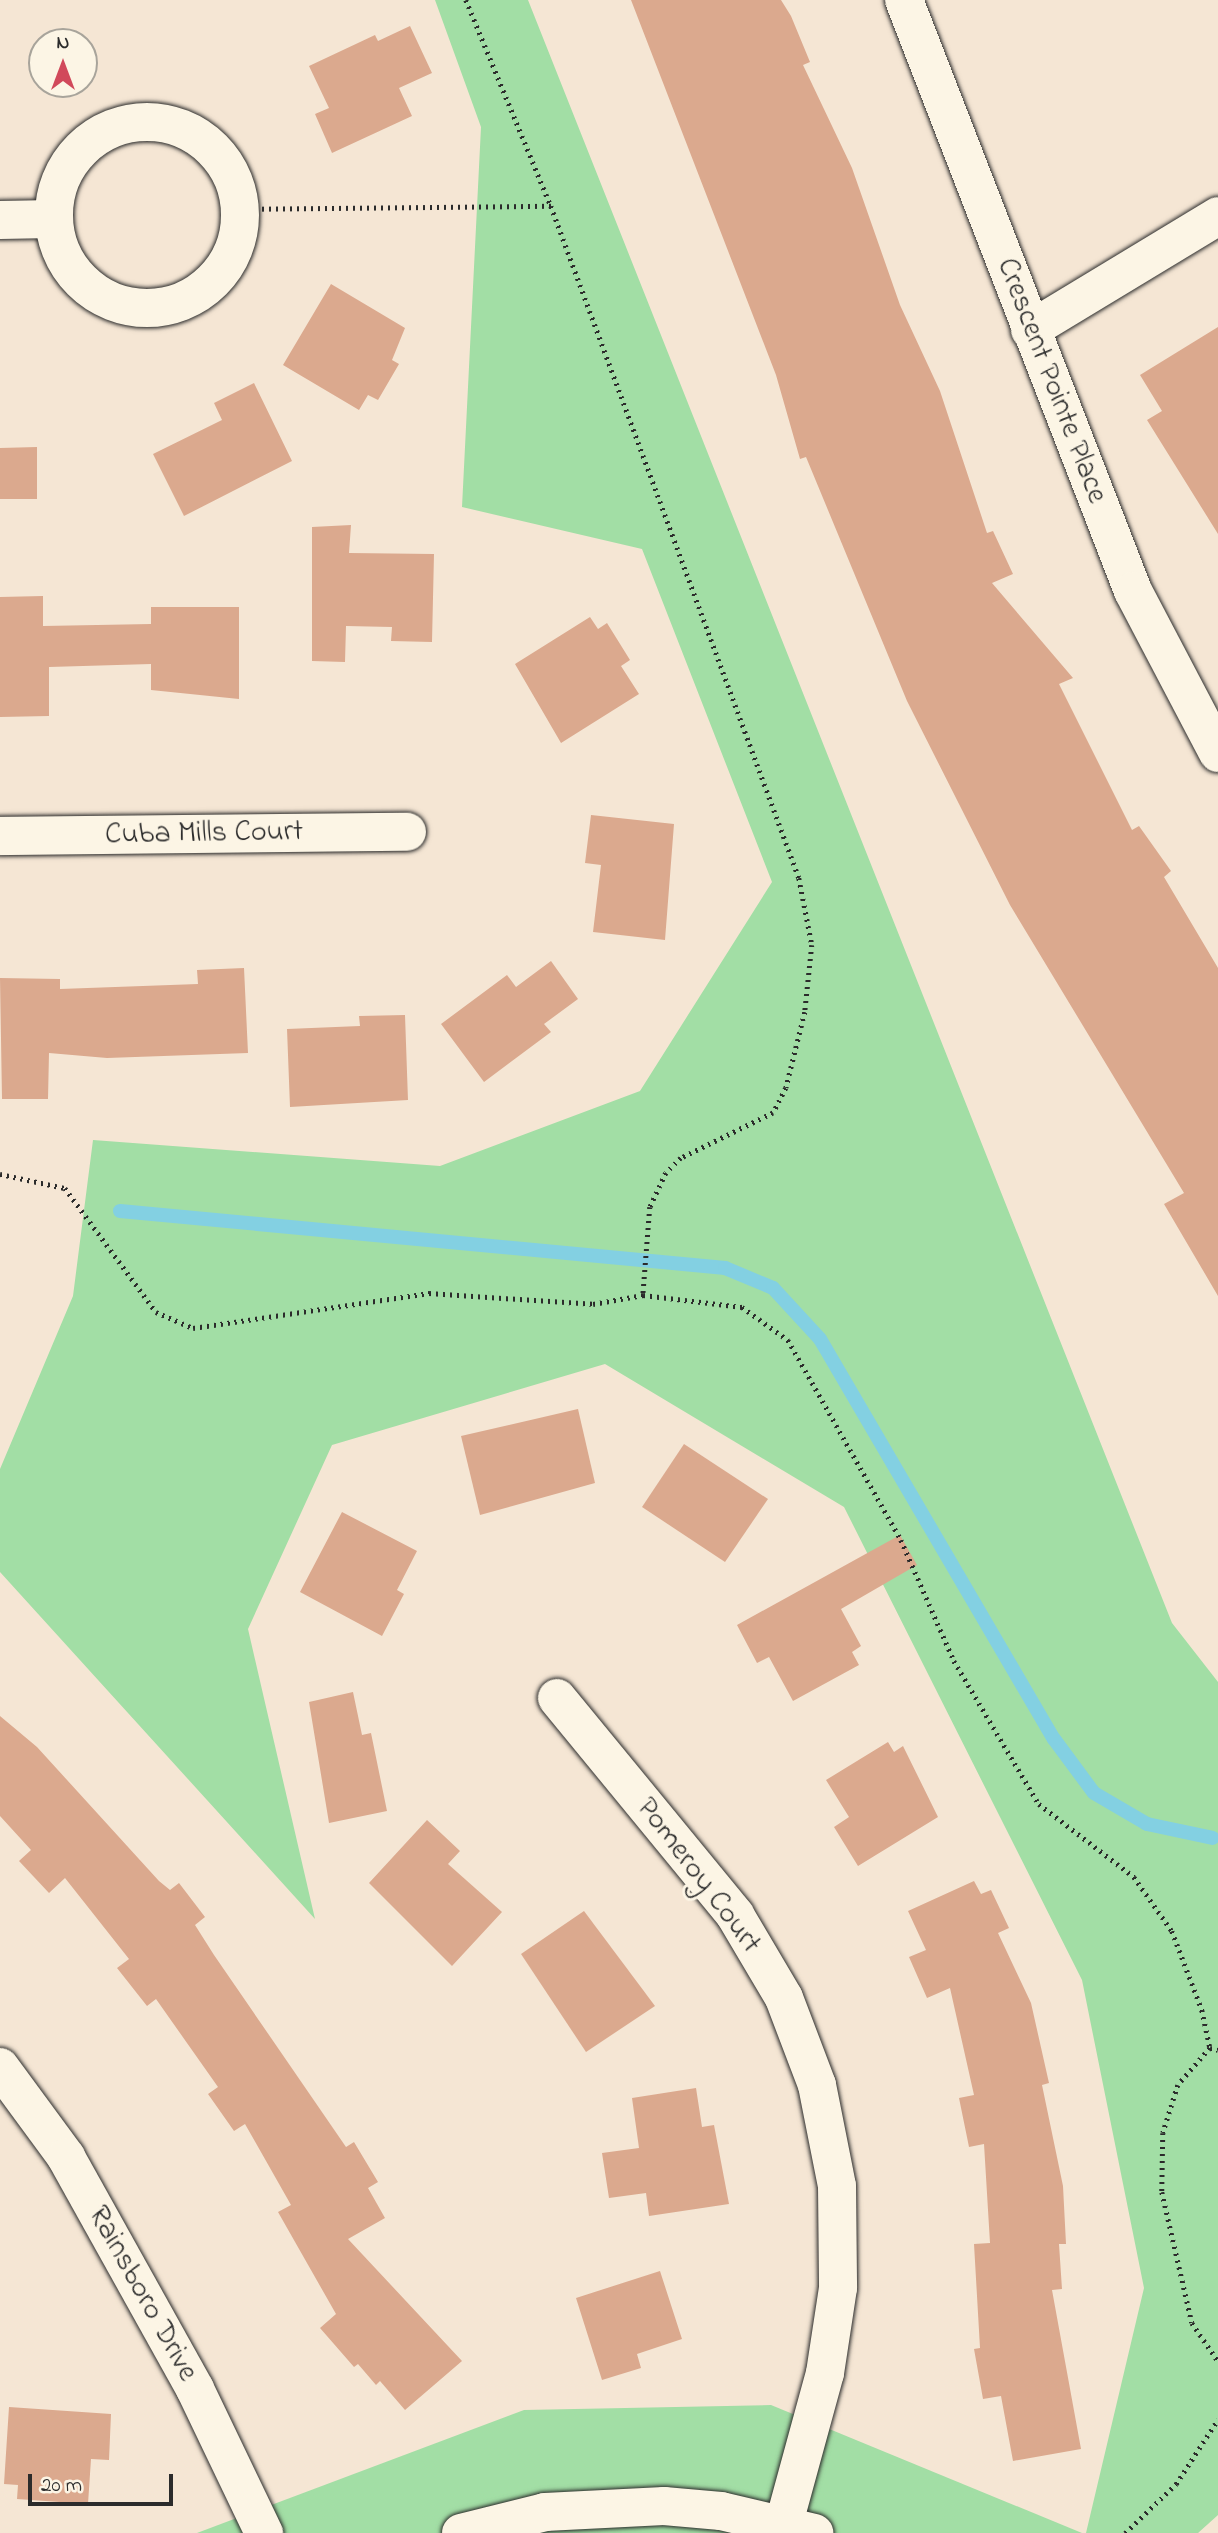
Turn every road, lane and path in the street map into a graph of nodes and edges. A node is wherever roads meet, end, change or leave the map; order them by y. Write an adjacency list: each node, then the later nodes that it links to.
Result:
1 (466, 0): 3 (path)
2 (904, 0): 8 (street, Crescent Pointe Place)
3 (551, 206): 4 (path); 13 (path)
4 (241, 209): 6 (street); 6 (street)
5 (1218, 216): 8 (street)
6 (52, 219): 7 (street)
7 (0, 220)
8 (1030, 330): 9 (street, Crescent Pointe Place)
9 (1218, 753)
10 (407, 832): 11 (street, Cuba Mills Court)
11 (0, 836)
12 (0, 1174): 13 (path)
13 (643, 1295): 15 (path)
14 (557, 1698): 20 (street, Pomeroy Court)
15 (1210, 2048): 16 (path); 18 (path)
16 (1218, 2050)
17 (0, 2067): 21 (street, Rainsboro Drive)
18 (1218, 2361)
19 (1218, 2419): 23 (path)
20 (799, 2528): 22 (street)
21 (264, 2533)
22 (461, 2533)
23 (1125, 2533)

